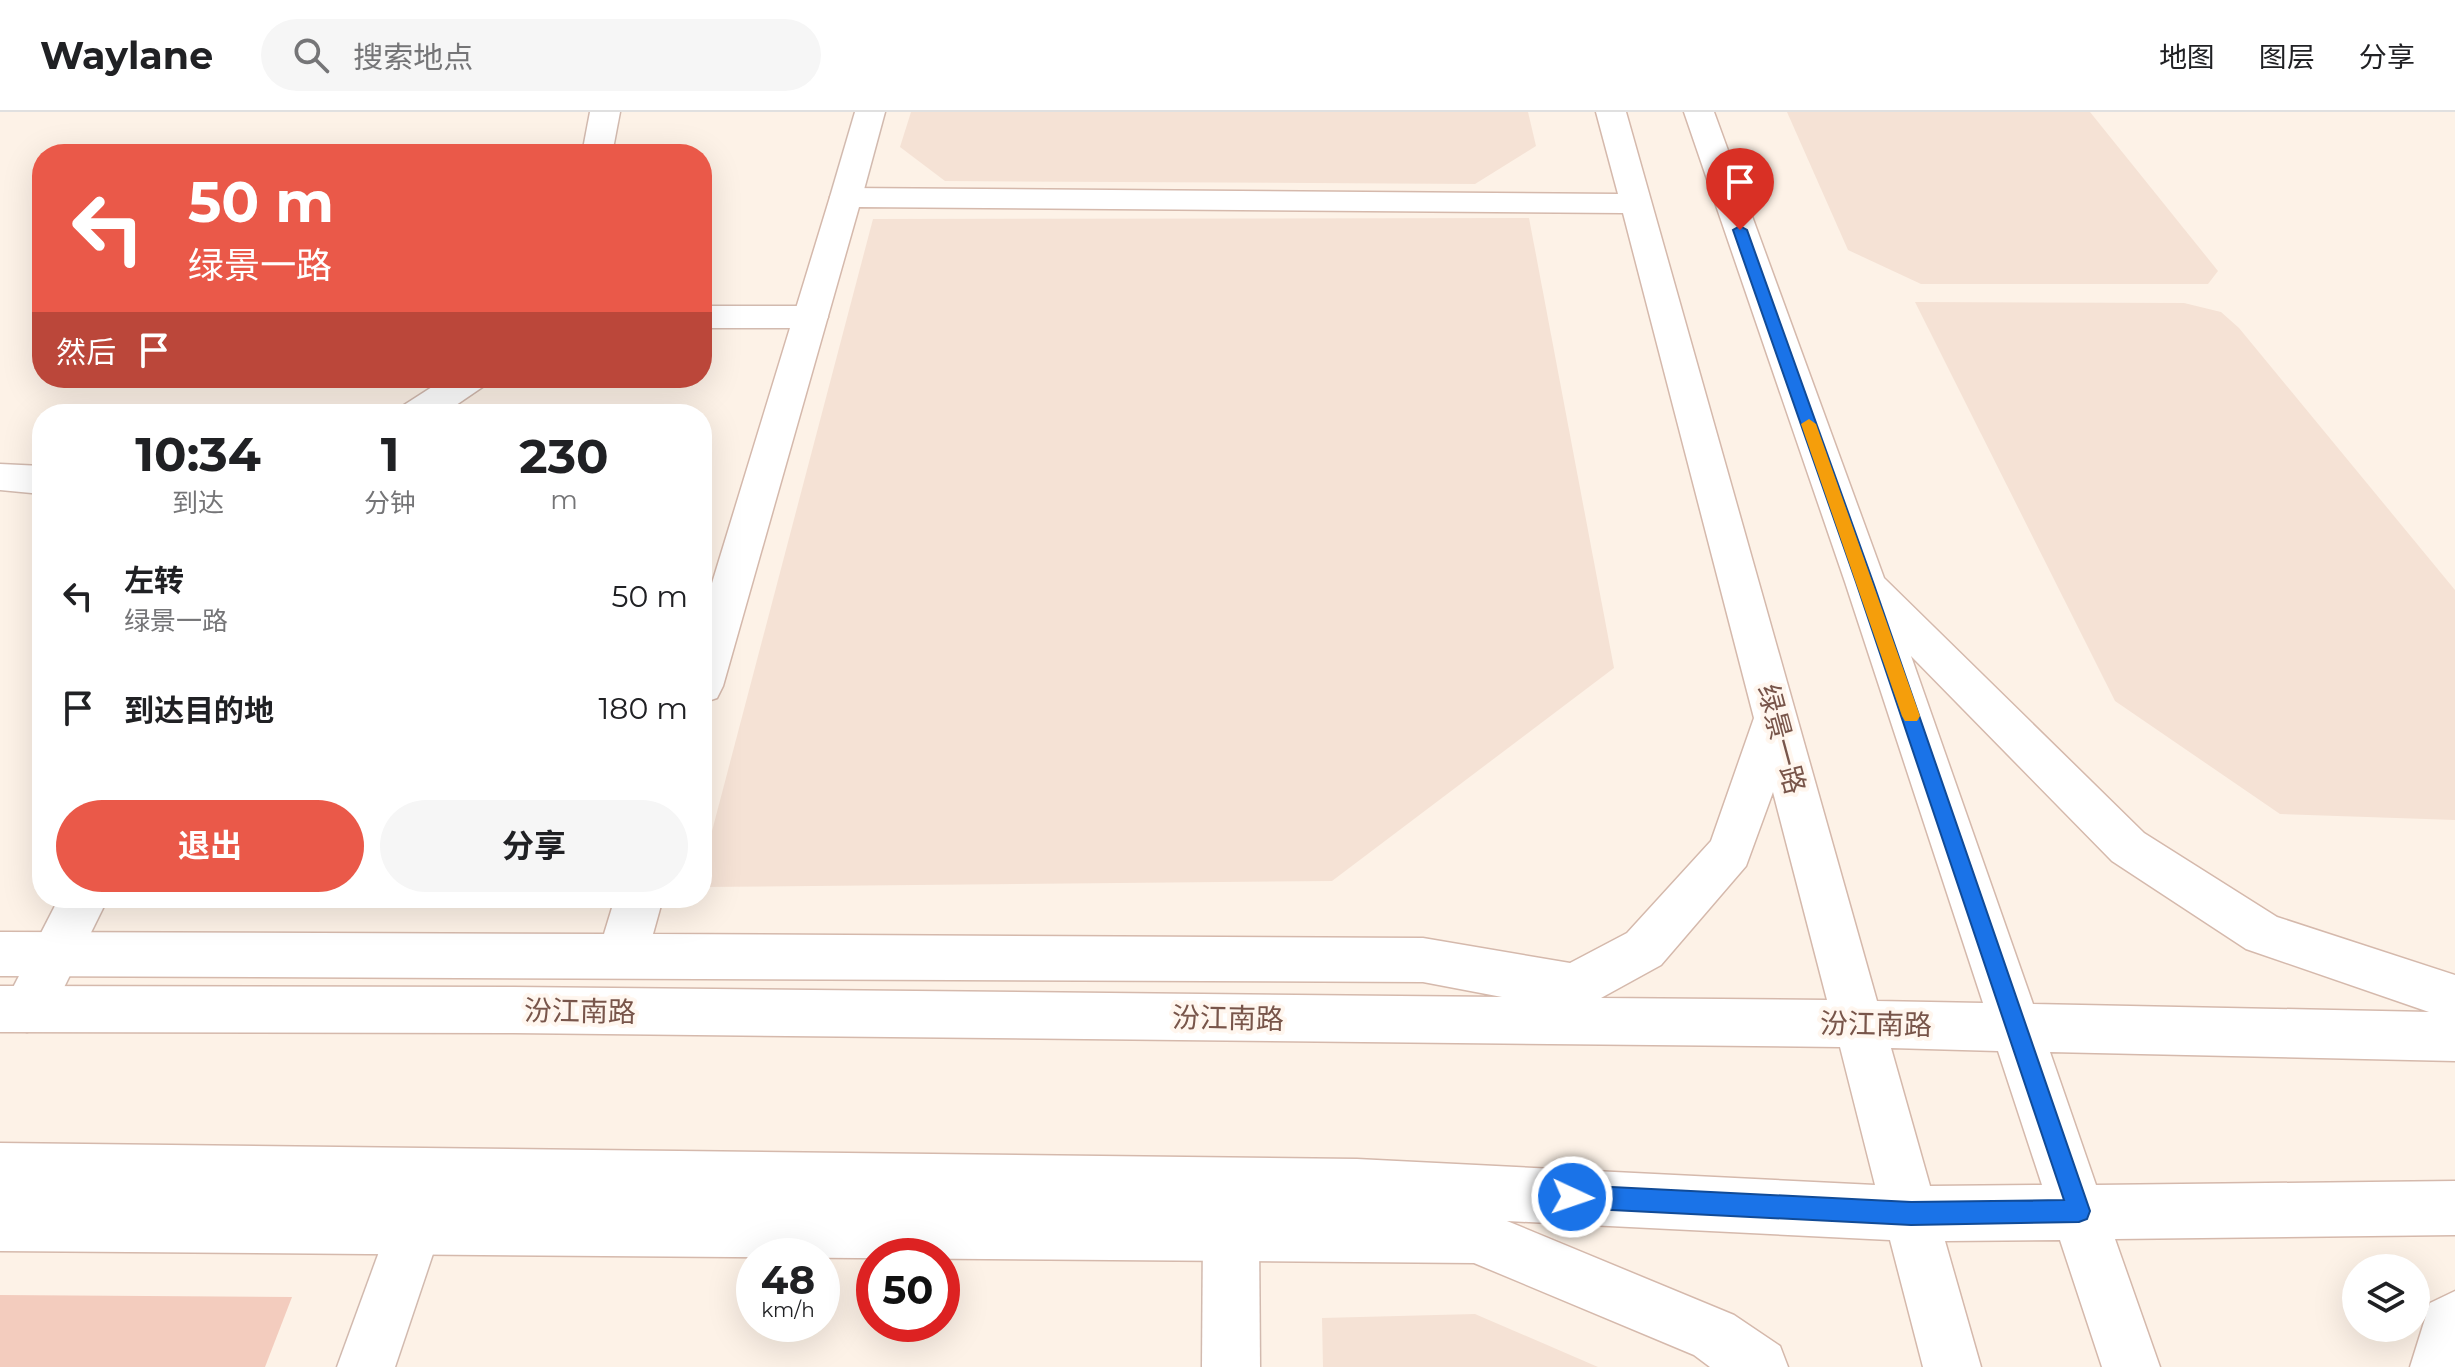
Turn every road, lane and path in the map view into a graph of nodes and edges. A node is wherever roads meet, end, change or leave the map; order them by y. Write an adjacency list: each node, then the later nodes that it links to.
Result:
1 (605, 112): 5 (main road)
2 (870, 112): 6 (main road)
3 (1611, 112): 7 (main road, 绿景一路)
4 (1699, 112): 14 (main road)
5 (599, 144)
6 (846, 197): 7 (main road); 9 (main road)
7 (1636, 204): 16 (main road, 绿景一路)
8 (712, 317): 9 (main road)
9 (811, 317): 15 (main road)
10 (456, 388): 11 (main road)
11 (432, 404)
12 (0, 477): 13 (main road)
13 (32, 479)
14 (1865, 582): 23 (main road); 27 (main road)
15 (712, 652)
16 (1776, 717): 22 (main road); 26 (main road, 绿景一路)
17 (79, 908): 20 (main road)
18 (636, 908): 21 (main road)
19 (0, 954): 20 (main road)
20 (55, 955): 21 (main road); 24 (main road)
21 (622, 957): 22 (main road)
22 (1575, 987): 25 (main road)
23 (2455, 998)
24 (14, 1009): 25 (main road, 汾江南路)
25 (1512, 1020): 26 (main road, 汾江南路)
26 (1860, 1024): 27 (main road, 汾江南路); 33 (main road, 绿景一路)
27 (2018, 1026): 28 (main road, 汾江南路); 32 (main road)
28 (2455, 1037)
29 (14, 1170): 30 (main road); 34 (main road)
30 (1357, 1186): 33 (main road); 37 (main road)
31 (2455, 1208): 32 (main road)
32 (2079, 1211): 33 (main road); 43 (main road)
33 (1911, 1214): 42 (main road, 绿景一路)
34 (0, 1222): 35 (main road)
35 (414, 1227): 36 (main road); 39 (main road)
36 (1231, 1234): 37 (main road); 40 (main road)
37 (1476, 1235): 41 (main road)
38 (2455, 1320): 44 (main road)
39 (366, 1367)
40 (1231, 1367)
41 (1759, 1367)
42 (1952, 1367)
43 (2131, 1367)
44 (2439, 1367)

